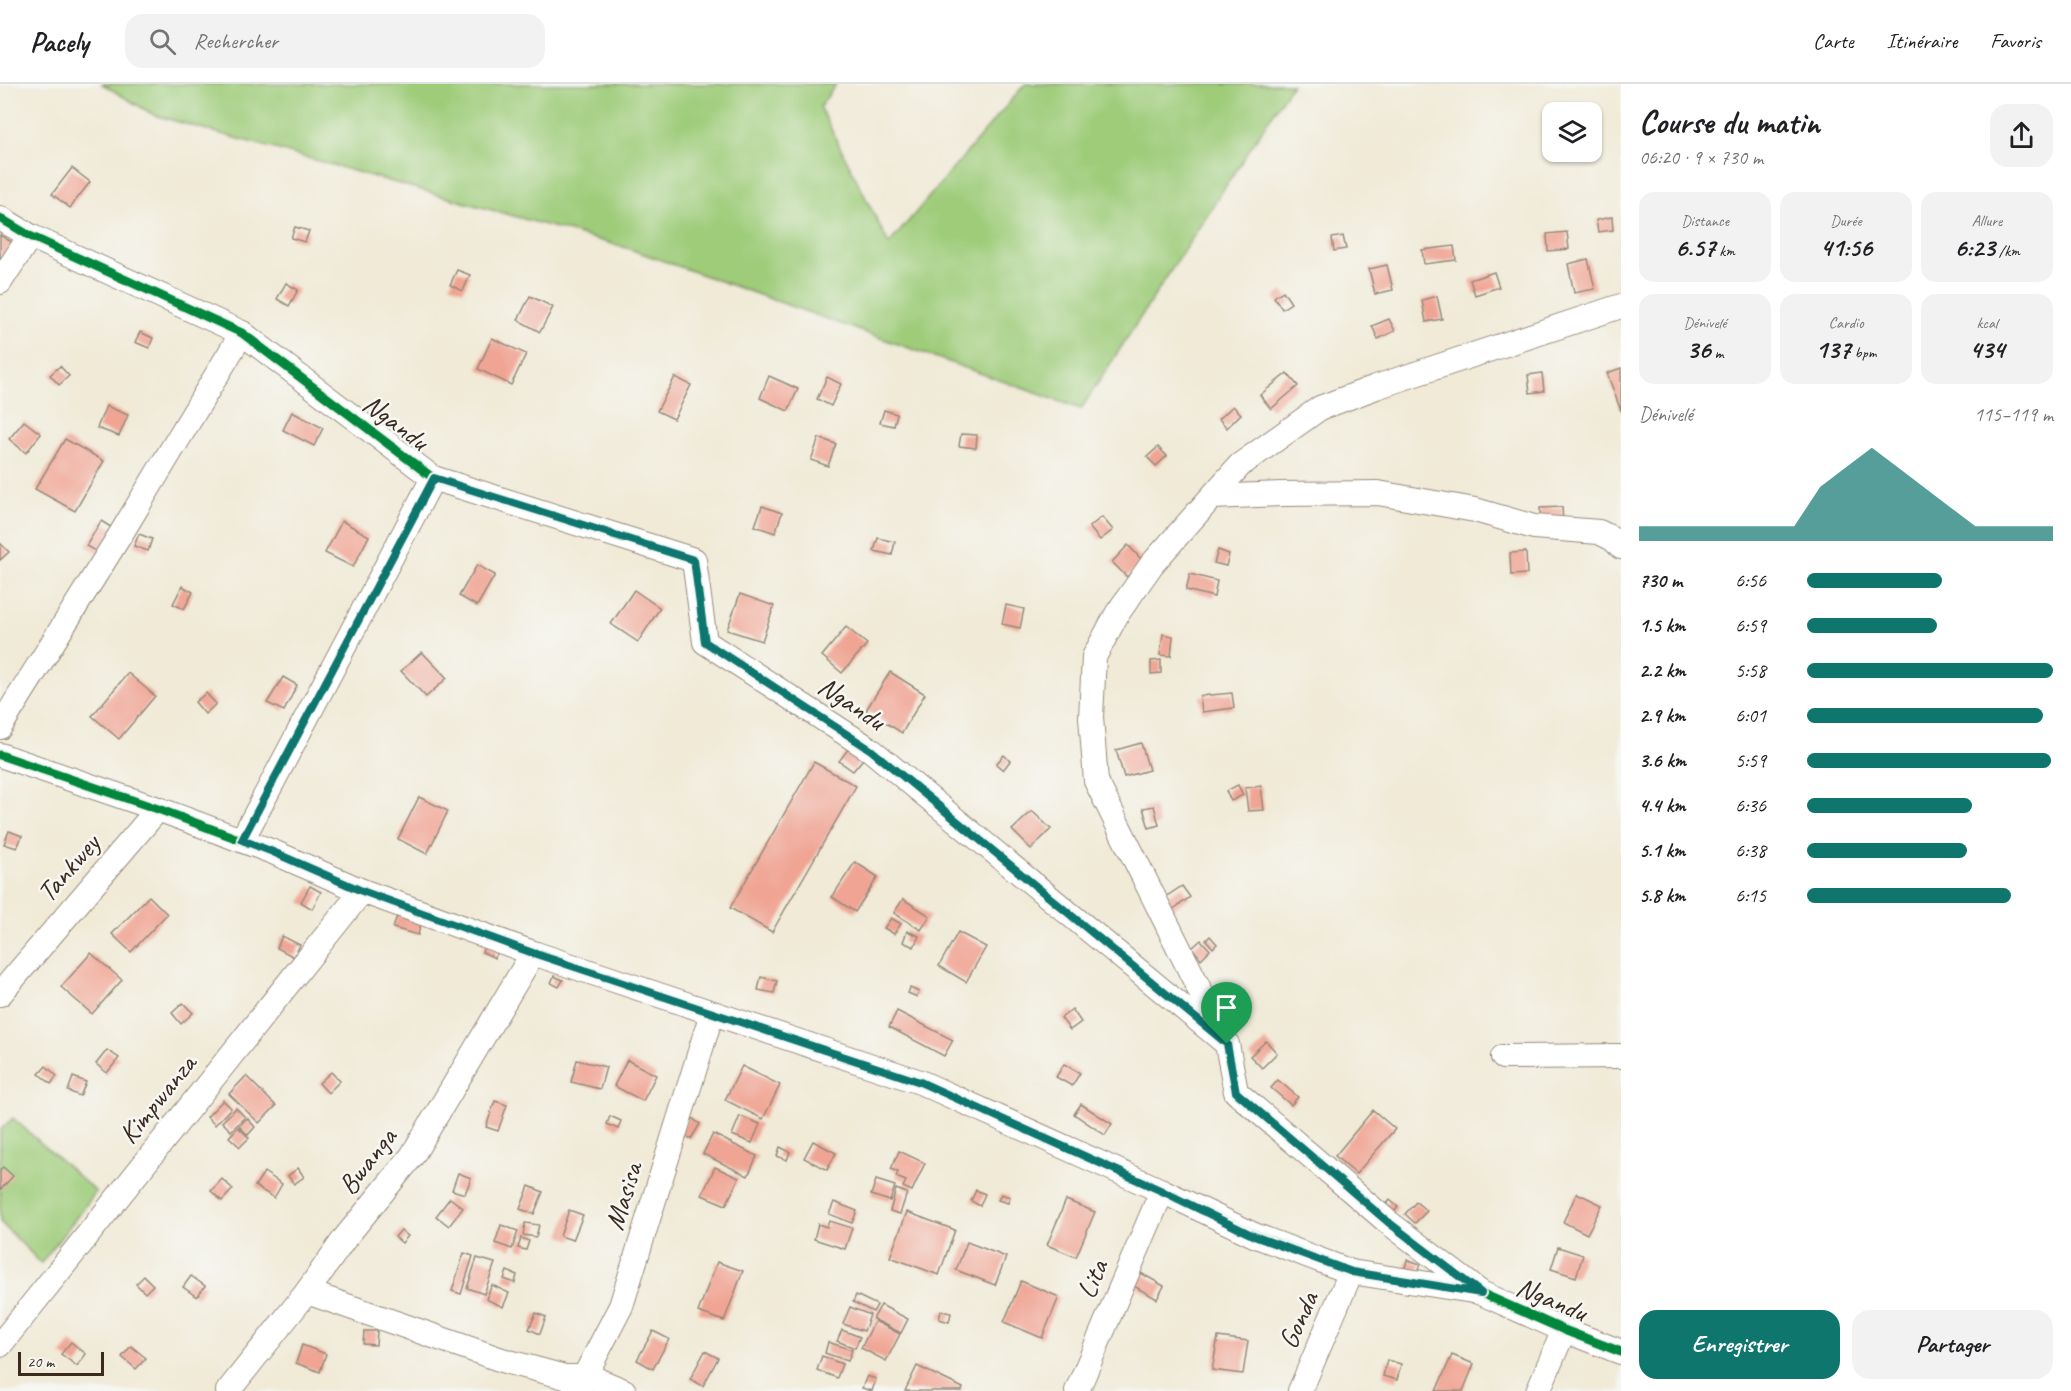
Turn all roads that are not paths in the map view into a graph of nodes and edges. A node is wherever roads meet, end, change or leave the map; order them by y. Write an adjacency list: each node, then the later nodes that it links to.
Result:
1 (0, 218): 2 (street, Ngandu)
2 (30, 236): 3 (street); 5 (street, Ngandu)
3 (0, 282)
4 (1621, 306): 7 (street)
5 (242, 333): 6 (street, Ngandu); 9 (street)
6 (434, 478): 12 (street); 17 (street, Ngandu)
7 (1213, 497): 8 (street); 17 (street)
8 (1621, 547)
9 (0, 727)
10 (0, 755): 11 (street)
11 (158, 809): 12 (street); 15 (street, Tankwey)
12 (242, 840): 13 (street)
13 (362, 891): 14 (street); 25 (street, Kimpwanza)
14 (533, 953): 16 (street); 22 (street, Bwanga)
15 (0, 994)
16 (711, 1012): 20 (street); 27 (street, Masisa)
17 (1227, 1044): 23 (street, Ngandu)
18 (1621, 1056): 19 (street)
19 (1503, 1057)
20 (1162, 1191): 21 (street); 30 (street, Lita)
21 (1352, 1272): 23 (street); 31 (street, Gonda)
22 (307, 1292): 27 (street); 28 (street, Bwanga)
23 (1481, 1293): 24 (street, Ngandu)
24 (1564, 1330): 26 (street, Ngandu); 32 (street)
25 (0, 1345)
26 (1621, 1352)
27 (580, 1384): 29 (street)
28 (228, 1391)
29 (624, 1391)
30 (1077, 1391)
31 (1300, 1391)
32 (1538, 1391)

